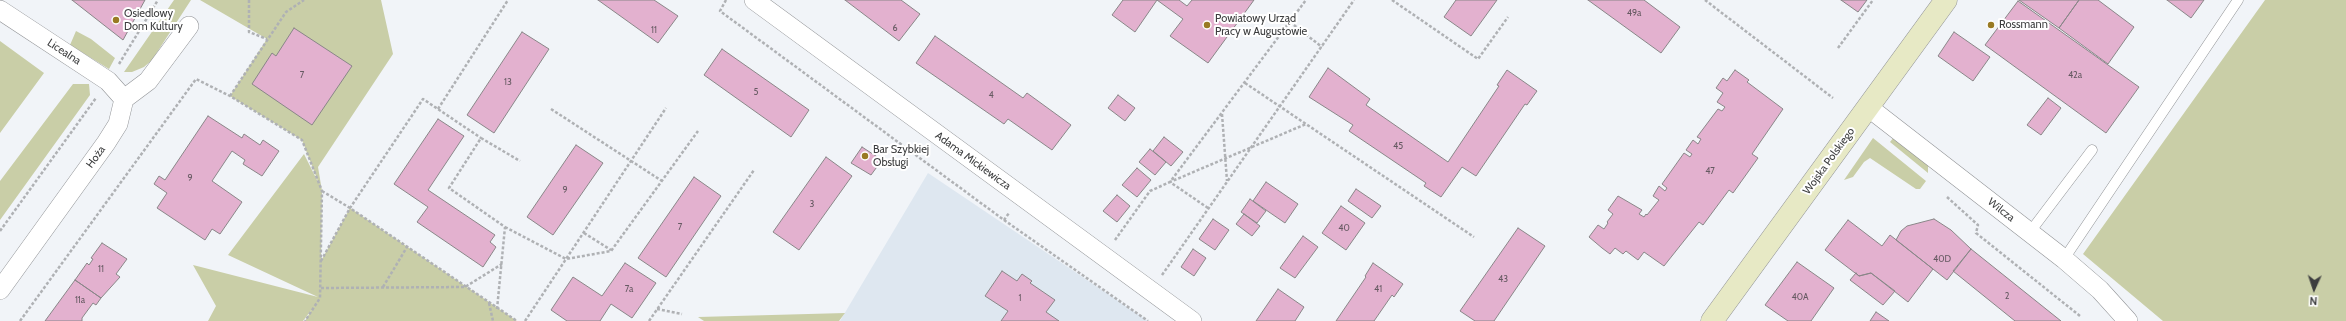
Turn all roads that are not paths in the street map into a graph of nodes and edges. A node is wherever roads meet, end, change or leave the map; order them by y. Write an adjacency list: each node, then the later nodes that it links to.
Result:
1 (754, 0): 12 (street, Adama Mickiewicza)
2 (1946, 0): 7 (street, Wojska Polskiego)
3 (2238, 0): 10 (lane)
4 (0, 10): 6 (street, Licealna)
5 (189, 26): 6 (street)
6 (124, 99): 11 (street, Hoża)
7 (1868, 106): 9 (street, Wilcza); 13 (street, Wojska Polskiego)
8 (2092, 150): 9 (lane)
9 (2030, 232): 10 (street, Wilcza)
10 (2064, 259): 14 (street, Wilcza)
11 (0, 290)
12 (1192, 321)
13 (1712, 321)
14 (2128, 321)

